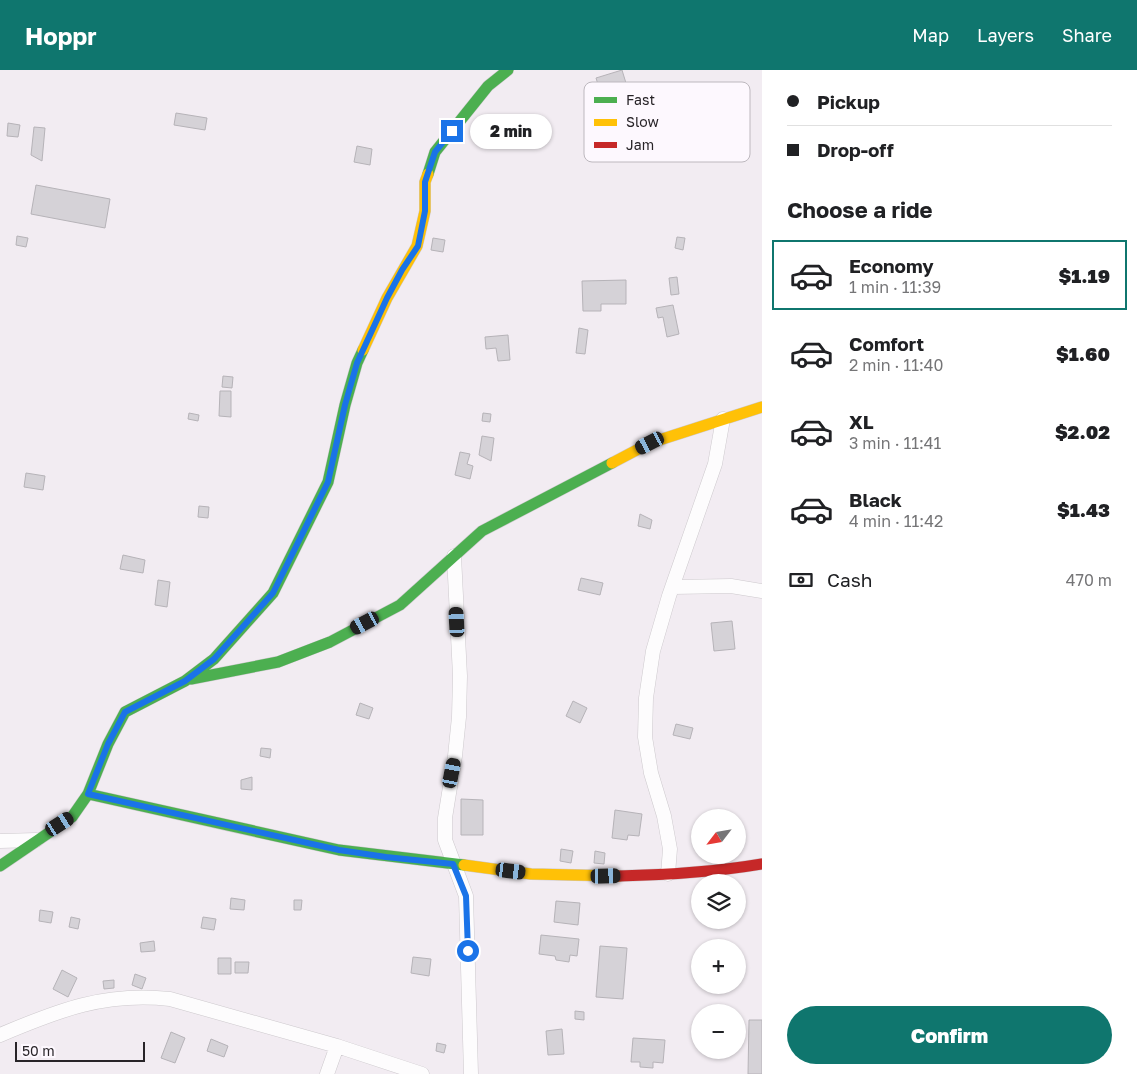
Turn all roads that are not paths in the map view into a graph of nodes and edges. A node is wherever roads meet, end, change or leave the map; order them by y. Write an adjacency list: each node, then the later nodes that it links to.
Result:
1 (508, 70): 7 (street)
2 (762, 407): 3 (street)
3 (723, 419): 4 (street); 5 (street)
4 (454, 556): 7 (street); 11 (street)
5 (673, 587): 6 (street); 14 (street)
6 (762, 591)
7 (185, 681): 8 (street)
8 (88, 794): 9 (street); 11 (street)
9 (36, 840): 10 (street); 13 (street)
10 (0, 841)
11 (453, 864): 14 (street); 19 (street)
12 (762, 864): 14 (street)
13 (0, 866)
14 (668, 874)
15 (0, 1035): 16 (street)
16 (337, 1046): 17 (street); 18 (street)
17 (326, 1074)
18 (422, 1074)
19 (471, 1074)

